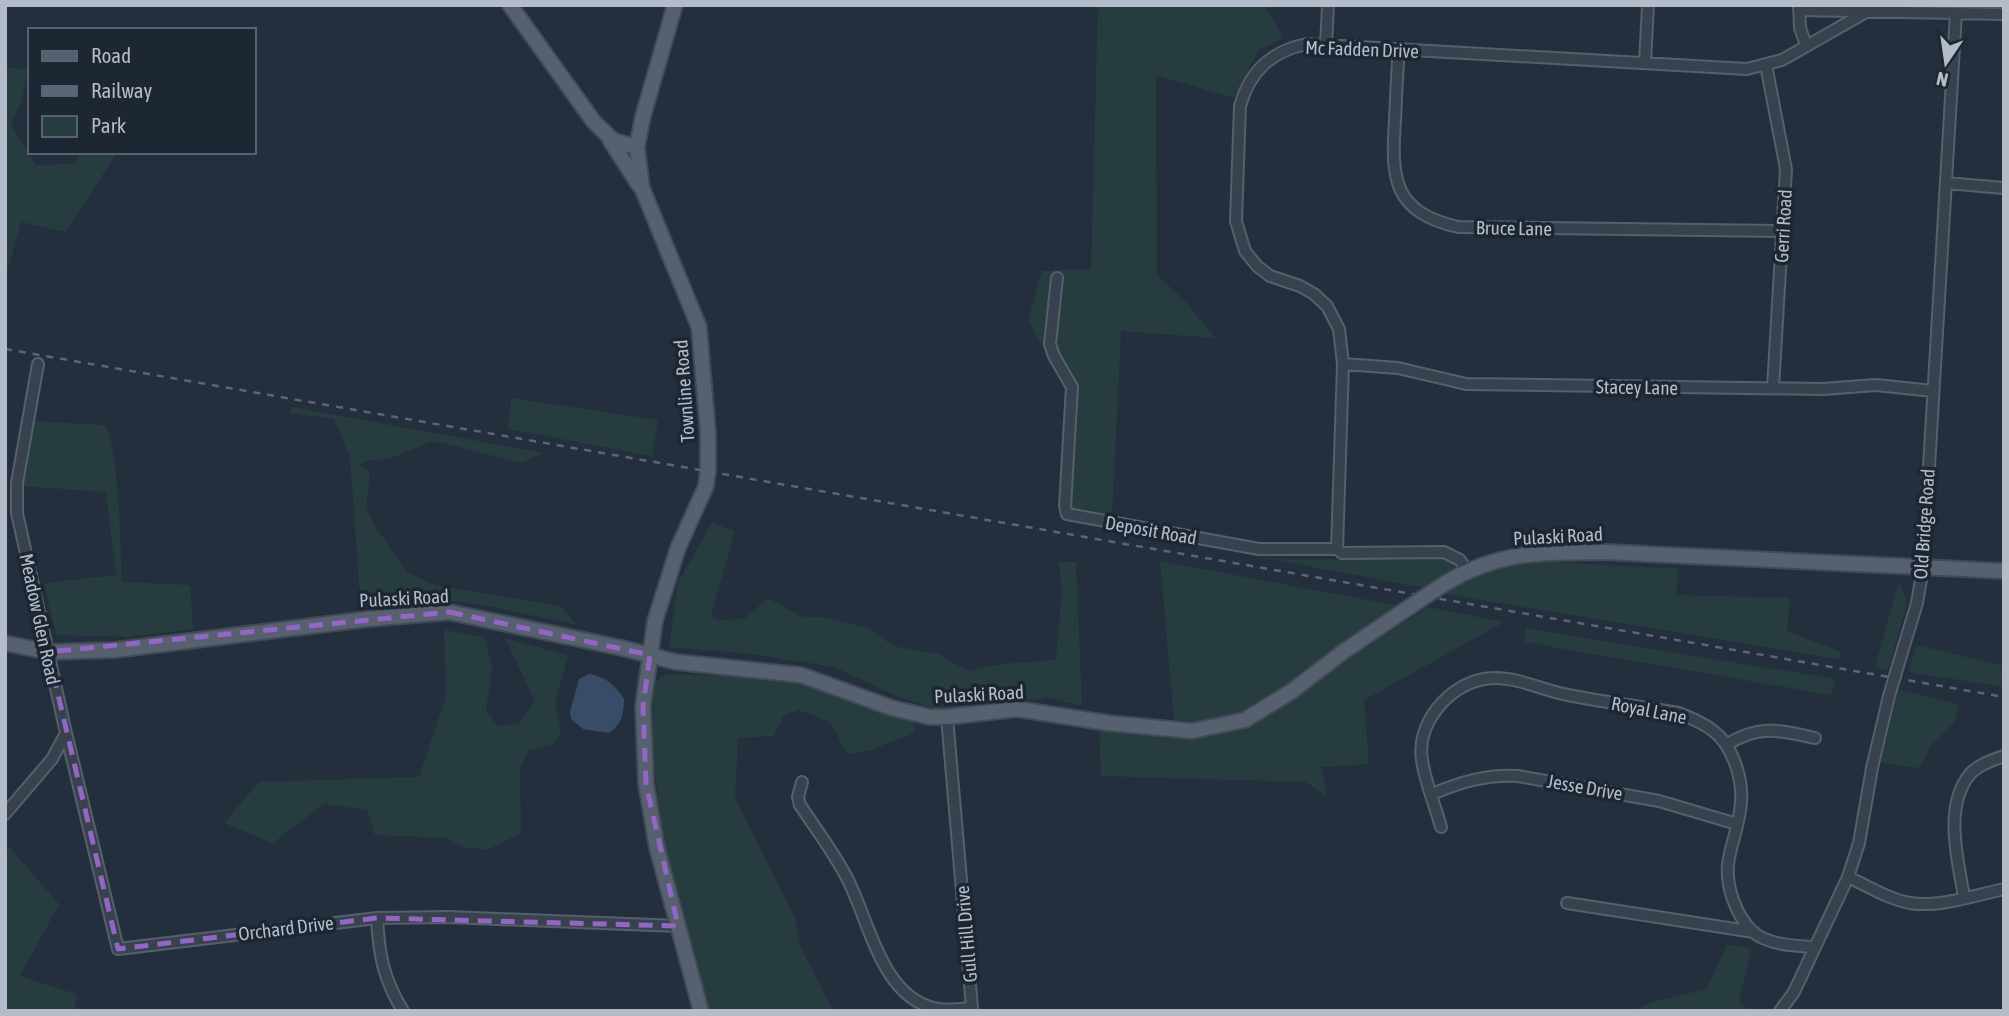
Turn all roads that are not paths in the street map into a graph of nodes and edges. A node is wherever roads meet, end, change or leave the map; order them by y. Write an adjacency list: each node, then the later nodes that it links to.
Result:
1 (510, 5): 14 (main road)
2 (676, 5): 15 (main road, Townline Road)
3 (1328, 5): 9 (street)
4 (1648, 5): 12 (street)
5 (1799, 8): 6 (street); 10 (street)
6 (1868, 11): 7 (street); 10 (street, Mc Fadden Drive)
7 (1956, 13): 8 (street); 16 (street, Old Bridge Road)
8 (2004, 14)
9 (1326, 45): 11 (street, Mc Fadden Drive); 22 (street, Mc Fadden Drive)
10 (1806, 45): 13 (street, Mc Fadden Drive)
11 (1398, 50): 12 (street, Mc Fadden Drive); 19 (street, Bruce Lane)
12 (1645, 63): 13 (street, Mc Fadden Drive)
13 (1766, 65): 19 (street, Gerri Road)
14 (608, 136): 15 (main road); 17 (main road)
15 (637, 147): 17 (main road, Townline Road)
16 (1946, 183): 18 (street); 24 (street, Old Bridge Road)
17 (642, 188): 31 (main road, Townline Road)
18 (2004, 188)
19 (1783, 231): 23 (street, Gerri Road)
20 (1057, 278): 25 (street, Deposit Road)
21 (38, 364): 30 (street, Meadow Glen Road)
22 (1343, 364): 23 (street, Stacey Lane); 25 (street, Mc Fadden Drive)
23 (1773, 388): 24 (street, Stacey Lane)
24 (1933, 391): 26 (street, Old Bridge Road)
25 (1337, 549): 27 (street, Deposit Road)
26 (1923, 568): 27 (main road, Pulaski Road); 28 (main road, Pulaski Road); 42 (street, Old Bridge Road, bridge)
27 (1466, 571): 32 (main road, Pulaski Road, bridge)
28 (2004, 571)
29 (5, 643): 30 (main road, Pulaski Road)
30 (48, 652): 31 (main road, Pulaski Road); 33 (street, Meadow Glen Road)
31 (650, 655): 32 (main road, Pulaski Road); 47 (main road, Townline Road)
32 (947, 717): 37 (street, Gull Hill Drive)
33 (65, 733): 39 (street); 46 (street, Orchard Drive)
34 (1815, 738): 35 (street)
35 (1726, 745): 38 (street, Royal Lane); 40 (street, Royal Lane)
36 (2004, 756): 44 (street)
37 (802, 782)
38 (1432, 794): 40 (street, Jesse Drive); 41 (street, Royal Lane)
39 (5, 814)
40 (1737, 824): 48 (street, Royal Lane)
41 (1441, 827)
42 (1848, 877): 44 (street); 49 (street, Old Bridge Road)
43 (2004, 889): 44 (street)
44 (1964, 897)
45 (1567, 903): 48 (street)
46 (377, 918): 47 (street, Orchard Drive); 50 (street)
47 (678, 926): 51 (main road, Townline Road)
48 (1754, 932): 49 (street)
49 (1815, 947): 52 (street, Old Bridge Road)
50 (402, 1011)
51 (701, 1011)
52 (1780, 1011)

